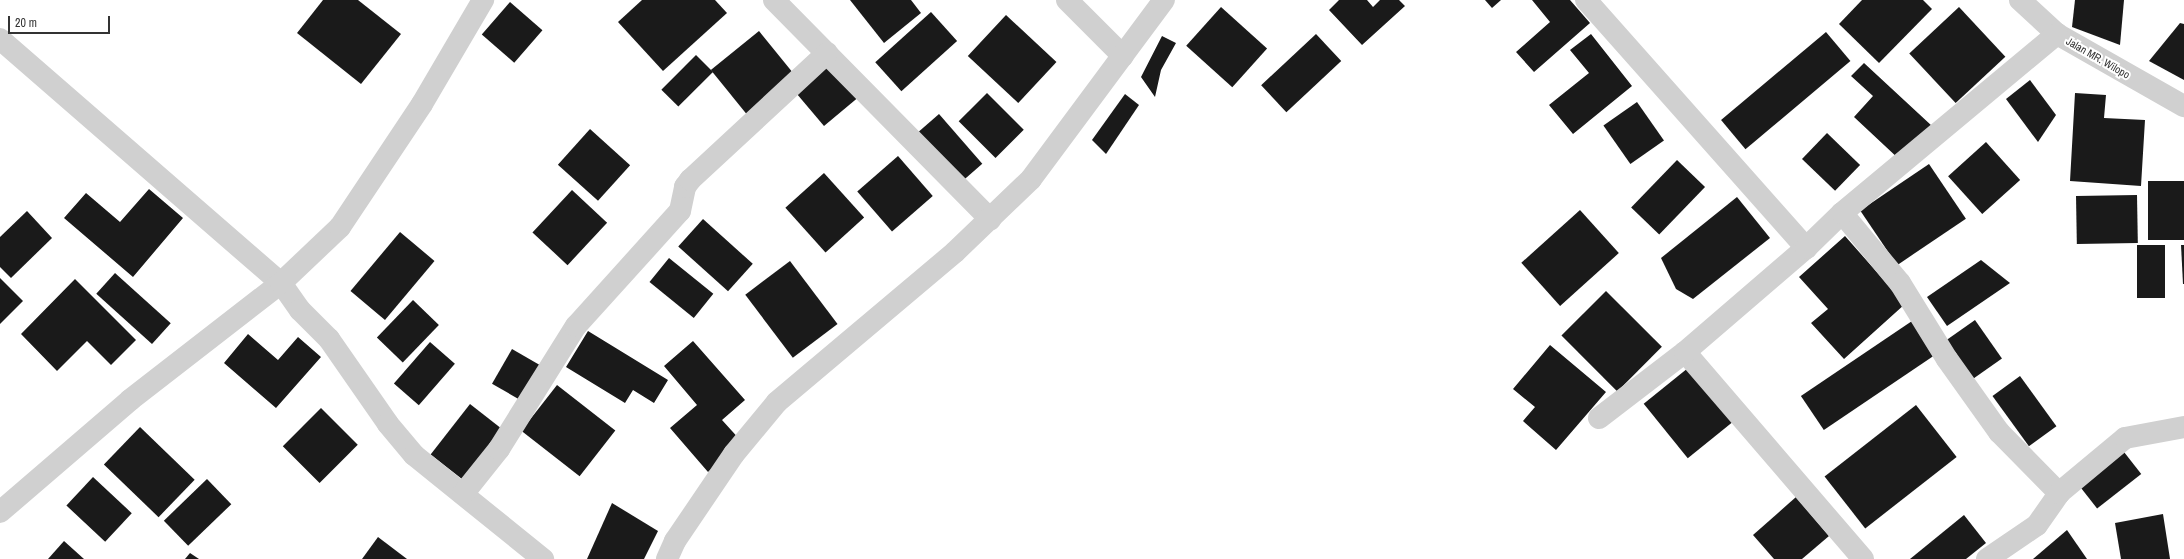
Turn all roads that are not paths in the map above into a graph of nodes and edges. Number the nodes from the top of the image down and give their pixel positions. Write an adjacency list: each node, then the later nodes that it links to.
1 (483, 0): 15 (street)
2 (774, 0): 9 (street)
3 (1067, 0): 10 (street)
4 (1164, 0): 10 (street)
5 (1586, 0): 14 (street)
6 (2020, 0): 7 (street, Jalan MR. Wilopo)
7 (2057, 34): 11 (street, Jalan MR. Wilopo); 12 (street)
8 (0, 39): 15 (street)
9 (827, 53): 13 (street); 20 (street)
10 (1123, 56): 13 (street)
11 (2184, 106)
12 (1842, 213): 14 (street); 19 (street)
13 (990, 218): 23 (street)
14 (1806, 248): 16 (street)
15 (281, 283): 20 (street); 21 (street)
16 (1685, 352): 17 (street); 24 (street)
17 (1599, 418)
18 (2184, 427): 19 (street)
19 (2060, 493): 25 (street)
20 (463, 494): 22 (street)
21 (0, 512)
22 (543, 559)
23 (667, 559)
24 (1863, 559)
25 (1987, 559)

